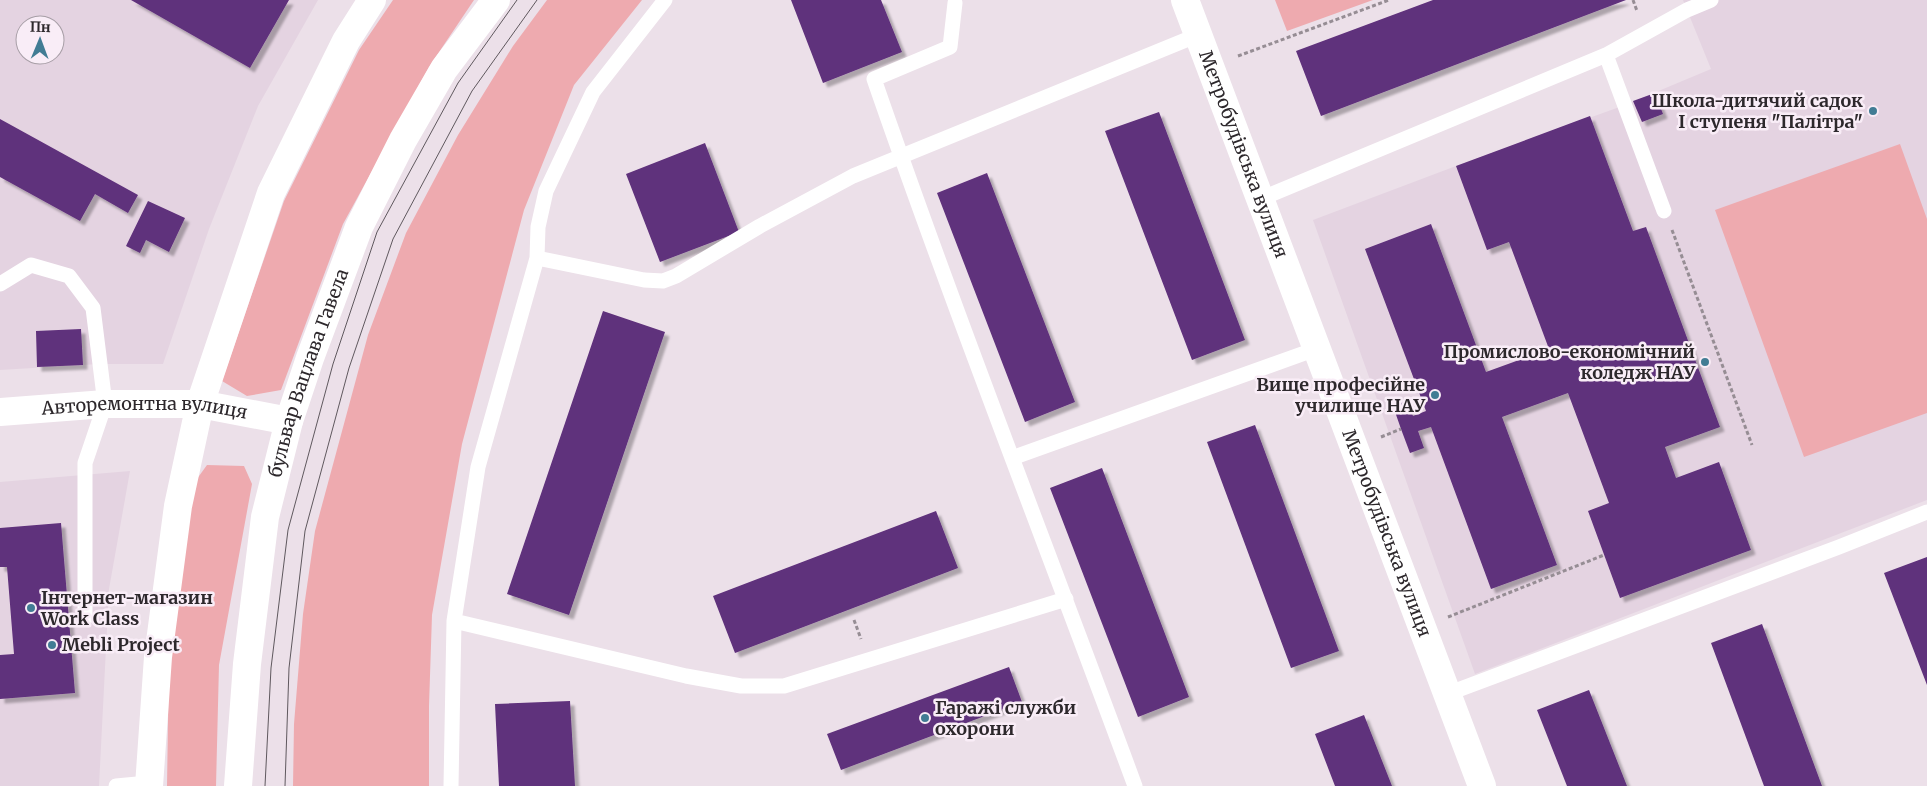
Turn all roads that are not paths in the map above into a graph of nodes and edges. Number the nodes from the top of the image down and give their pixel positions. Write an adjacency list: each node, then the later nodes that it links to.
1 (372, 0): 16 (main road)
2 (496, 0): 18 (main road, бульвар Вацлава Гавела)
3 (665, 0): 12 (lane)
4 (1185, 0): 7 (main road, Метробудівська вулиця)
5 (1711, 0): 8 (lane)
6 (955, 4): 9 (lane)
7 (1198, 35): 9 (lane); 10 (main road, Метробудівська вулиця)
8 (1606, 55): 10 (lane); 11 (lane)
9 (901, 156): 12 (lane); 19 (lane)
10 (1260, 199): 14 (main road, Метробудівська вулиця)
11 (1664, 211)
12 (537, 258): 23 (lane)
13 (0, 284): 15 (lane)
14 (1316, 349): 19 (lane); 24 (main road, Метробудівська вулиця)
15 (105, 404): 16 (main road, Авторемонтна вулиця); 17 (main road, Авторемонтна вулиця); 22 (lane)
16 (200, 404): 18 (main road, Авторемонтна вулиця); 25 (main road)
17 (0, 412)
18 (289, 421): 27 (main road, бульвар Вацлава Гавела)
19 (1012, 458): 21 (lane)
20 (1927, 512): 24 (lane)
21 (1066, 599): 23 (lane); 29 (lane)
22 (85, 619)
23 (454, 621): 28 (lane)
24 (1447, 694): 30 (main road, Метробудівська вулиця)
25 (148, 784): 26 (lane)
26 (116, 786)
27 (238, 786)
28 (451, 786)
29 (1135, 786)
30 (1482, 786)

